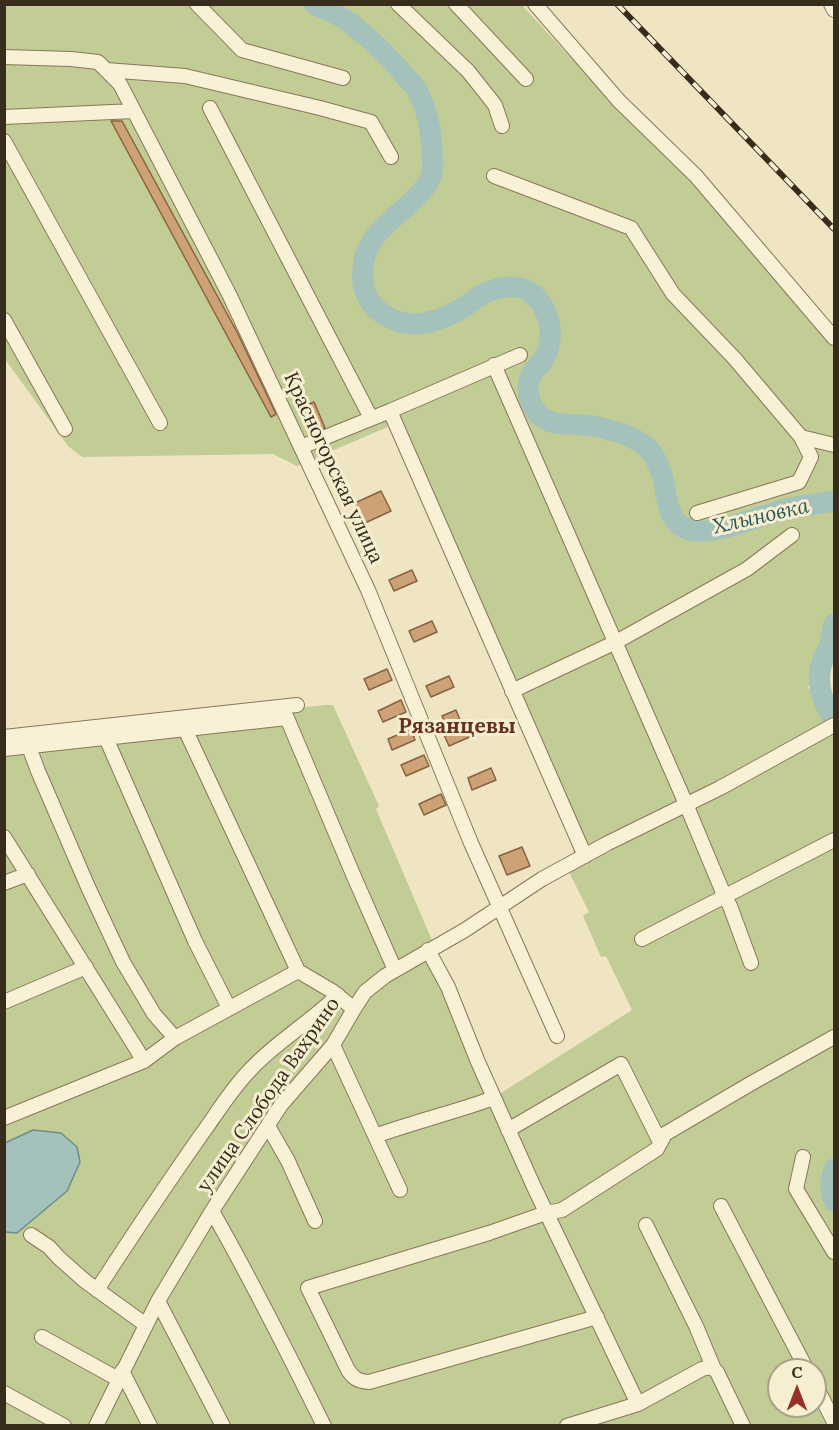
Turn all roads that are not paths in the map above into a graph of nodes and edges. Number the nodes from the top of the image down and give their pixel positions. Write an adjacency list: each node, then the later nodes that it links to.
1 (197, 4): 9 (street)
2 (398, 4): 14 (street)
3 (456, 4): 10 (street)
4 (535, 4): 19 (street)
5 (831, 4): 6 (street)
6 (834, 10)
7 (4, 57): 8 (street)
8 (102, 66): 12 (street, Красногорская улица); 16 (street)
9 (343, 78)
10 (526, 79)
11 (210, 108): 23 (street)
12 (134, 111): 13 (street); 28 (street, Красногорская улица)
13 (4, 117)
14 (502, 126)
15 (4, 141): 24 (street)
16 (391, 157)
17 (494, 176): 26 (street)
18 (4, 320): 25 (street)
19 (834, 338)
20 (520, 354): 21 (street)
21 (494, 365): 22 (street); 31 (street)
22 (390, 411): 23 (street); 32 (street)
23 (371, 418): 28 (street)
24 (160, 423)
25 (65, 429)
26 (801, 437): 27 (street); 29 (street)
27 (834, 445)
28 (301, 447): 47 (street, Красногорская улица)
29 (697, 513)
30 (792, 535): 31 (street)
31 (616, 642): 32 (street); 40 (street)
32 (512, 691): 43 (street)
33 (297, 705): 36 (street)
34 (831, 727): 40 (street, улица Слобода Вахрино)
35 (185, 729): 37 (street); 52 (street); 53 (street)
36 (4, 737)
37 (106, 738): 38 (street); 56 (street)
38 (29, 747): 39 (street); 60 (street)
39 (4, 749)
40 (686, 804): 43 (street, улица Слобода Вахрино); 46 (street)
41 (4, 837): 44 (street)
42 (834, 840): 46 (street)
43 (585, 856): 47 (street, улица Слобода Вахрино)
44 (28, 874): 45 (street); 51 (street)
45 (4, 883)
46 (724, 895): 48 (street); 50 (street)
47 (500, 907): 49 (street, улица Слобода Вахрино); 58 (street, Красногорская улица)
48 (642, 939)
49 (428, 950): 53 (street, улица Слобода Вахрино); 63 (street)
50 (751, 963)
51 (86, 968): 55 (street); 62 (street)
52 (297, 970): 54 (street); 56 (street)
53 (395, 970): 57 (street, улица Слобода Вахрино)
54 (338, 995): 57 (street); 78 (street)
55 (4, 1002)
56 (229, 1008): 60 (street)
57 (354, 1009): 61 (street, улица Слобода Вахрино)
58 (557, 1036)
59 (834, 1037): 68 (street)
60 (175, 1038): 62 (street)
61 (333, 1046): 65 (street, улица Слобода Вахрино); 67 (street)
62 (144, 1061): 64 (street)
63 (494, 1098): 66 (street); 67 (street)
64 (4, 1118)
65 (268, 1126): 72 (street, улица Слобода Вахрино); 74 (street)
66 (508, 1130): 68 (street); 73 (street)
67 (375, 1136): 70 (street)
68 (660, 1142): 73 (street)
69 (803, 1157): 77 (street)
70 (400, 1190)
71 (721, 1206): 83 (street)
72 (212, 1211): 79 (street, улица Слобода Вахрино); 94 (street)
73 (546, 1213): 80 (street); 80 (street)
74 (315, 1221)
75 (646, 1225): 84 (street)
76 (31, 1235): 78 (street)
77 (834, 1252)
78 (97, 1290): 81 (street)
79 (158, 1301): 81 (street, улица Слобода Вахрино); 93 (street)
80 (597, 1317): 87 (street)
81 (146, 1325): 85 (street, улица Слобода Вахрино)
82 (42, 1337): 85 (street)
83 (801, 1358)
84 (714, 1369): 87 (street); 96 (street)
85 (120, 1375): 91 (street, улица Слобода Вахрино); 92 (street)
86 (4, 1393): 90 (street)
87 (638, 1404): 95 (street)
88 (827, 1408): 89 (street)
89 (834, 1422)
90 (64, 1425)
91 (96, 1425)
92 (150, 1425)
93 (223, 1425)
94 (324, 1425)
95 (567, 1425)
96 (743, 1425)

